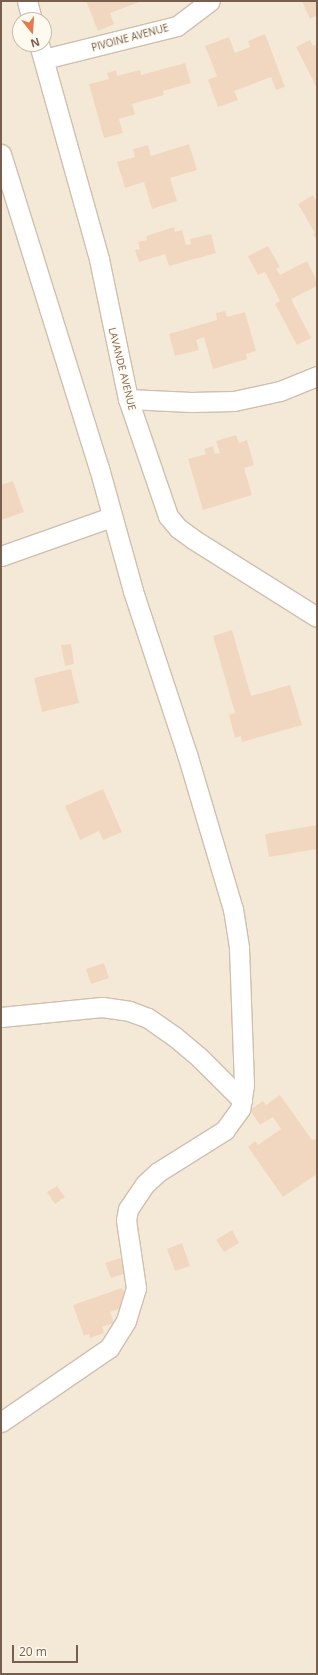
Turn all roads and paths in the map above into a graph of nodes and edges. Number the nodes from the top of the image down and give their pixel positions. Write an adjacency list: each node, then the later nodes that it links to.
1 (27, 1): 3 (street)
2 (210, 1): 4 (street, PIVOINE AVENUE)
3 (30, 12)
4 (52, 49)
5 (42, 52): 8 (street, LAVANDE AVENUE)
6 (1, 154): 9 (street)
7 (317, 376): 8 (street)
8 (128, 399): 11 (street, LAVANDE AVENUE)
9 (112, 517): 10 (street); 13 (street)
10 (1, 556)
11 (317, 617)
12 (1, 1017): 13 (street)
13 (242, 1100): 14 (street)
14 (1, 1422)

